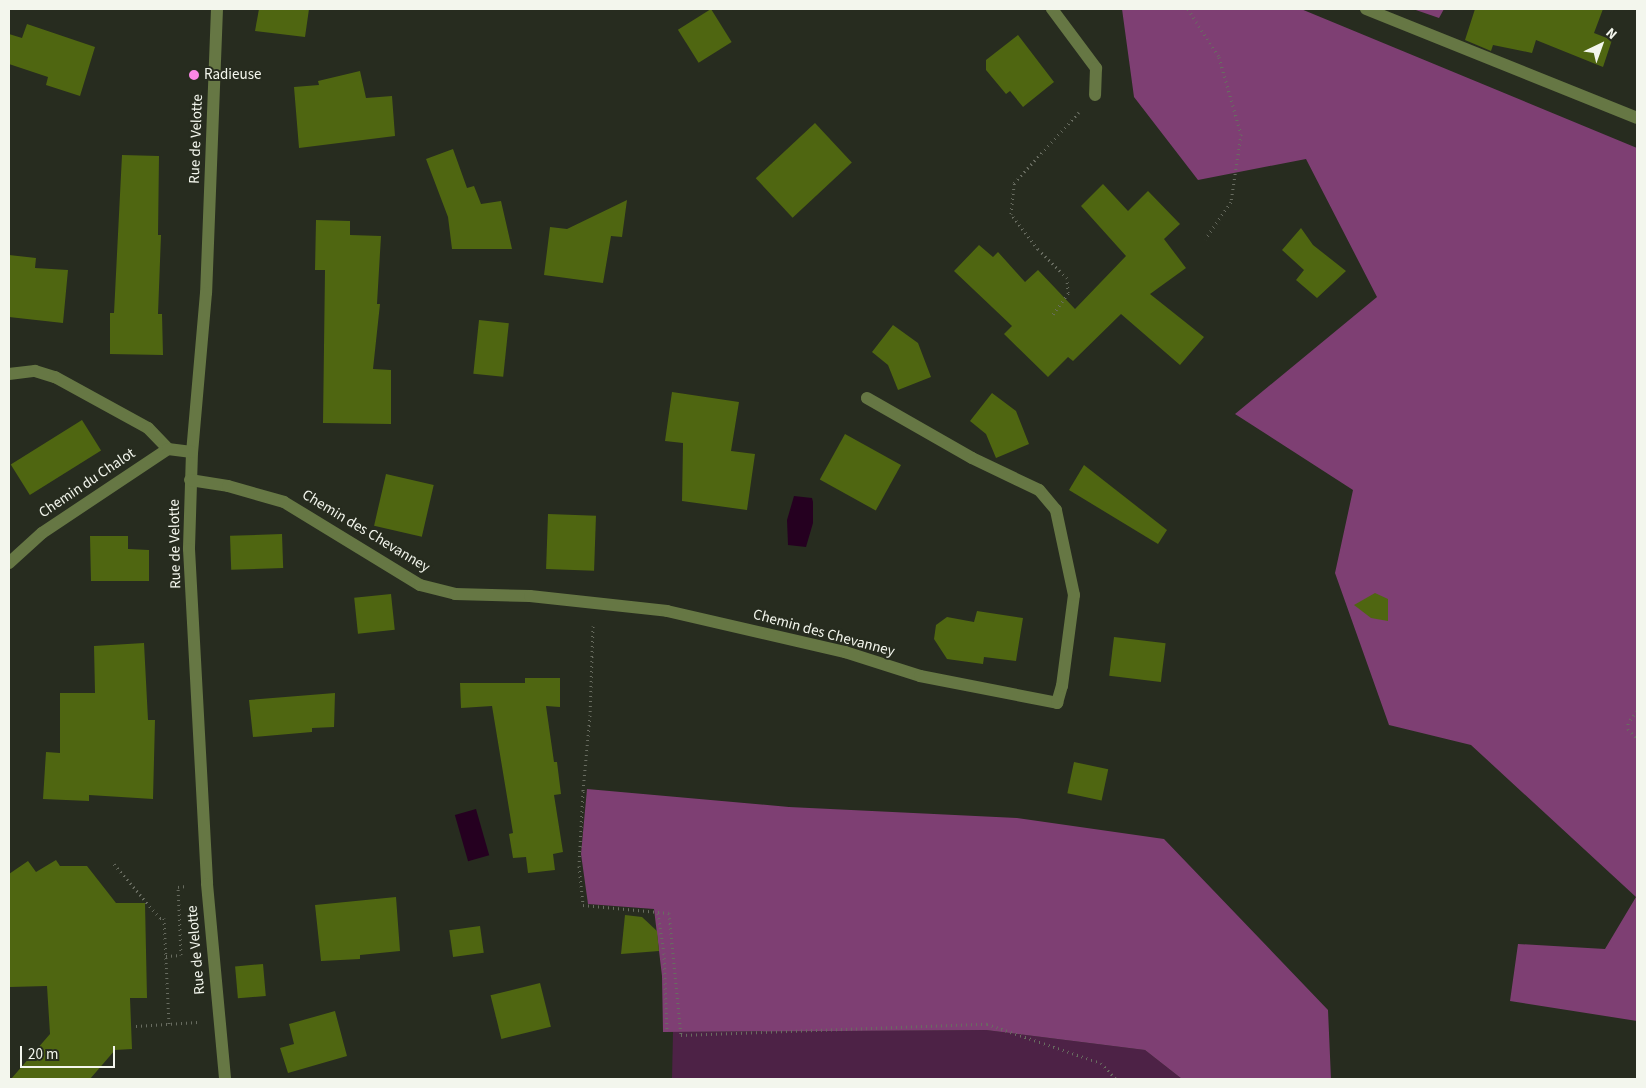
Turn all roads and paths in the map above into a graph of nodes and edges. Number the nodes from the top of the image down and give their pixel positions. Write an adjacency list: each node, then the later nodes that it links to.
1 (217, 9): 12 (street, Rue de Velotte)
2 (1052, 9): 5 (street)
3 (1188, 9): 7 (path)
4 (1366, 9): 6 (street)
5 (1095, 95): 8 (path)
6 (1637, 118)
7 (1205, 239)
8 (1053, 314)
9 (9, 374): 11 (street)
10 (867, 398): 15 (street, Chemin des Chevanney)
11 (168, 449): 12 (street); 14 (street, Chemin du Chalot)
12 (192, 452): 13 (street, Rue de Velotte)
13 (190, 480): 15 (street, Chemin des Chevanney); 19 (street, Rue de Velotte)
14 (9, 564)
15 (594, 603): 20 (path)
16 (1637, 711): 17 (path)
17 (1637, 739)
18 (114, 864): 23 (path)
19 (207, 884): 23 (path); 24 (street, Rue de Velotte)
20 (658, 913): 21 (path); 22 (path)
21 (673, 952): 22 (path); 29 (path)
22 (664, 953): 27 (path)
23 (166, 956): 25 (path)
24 (219, 1021): 25 (path); 28 (street, Rue de Velotte)
25 (170, 1024): 26 (path)
26 (136, 1026)
27 (667, 1032)
28 (225, 1079)
29 (1116, 1079)

